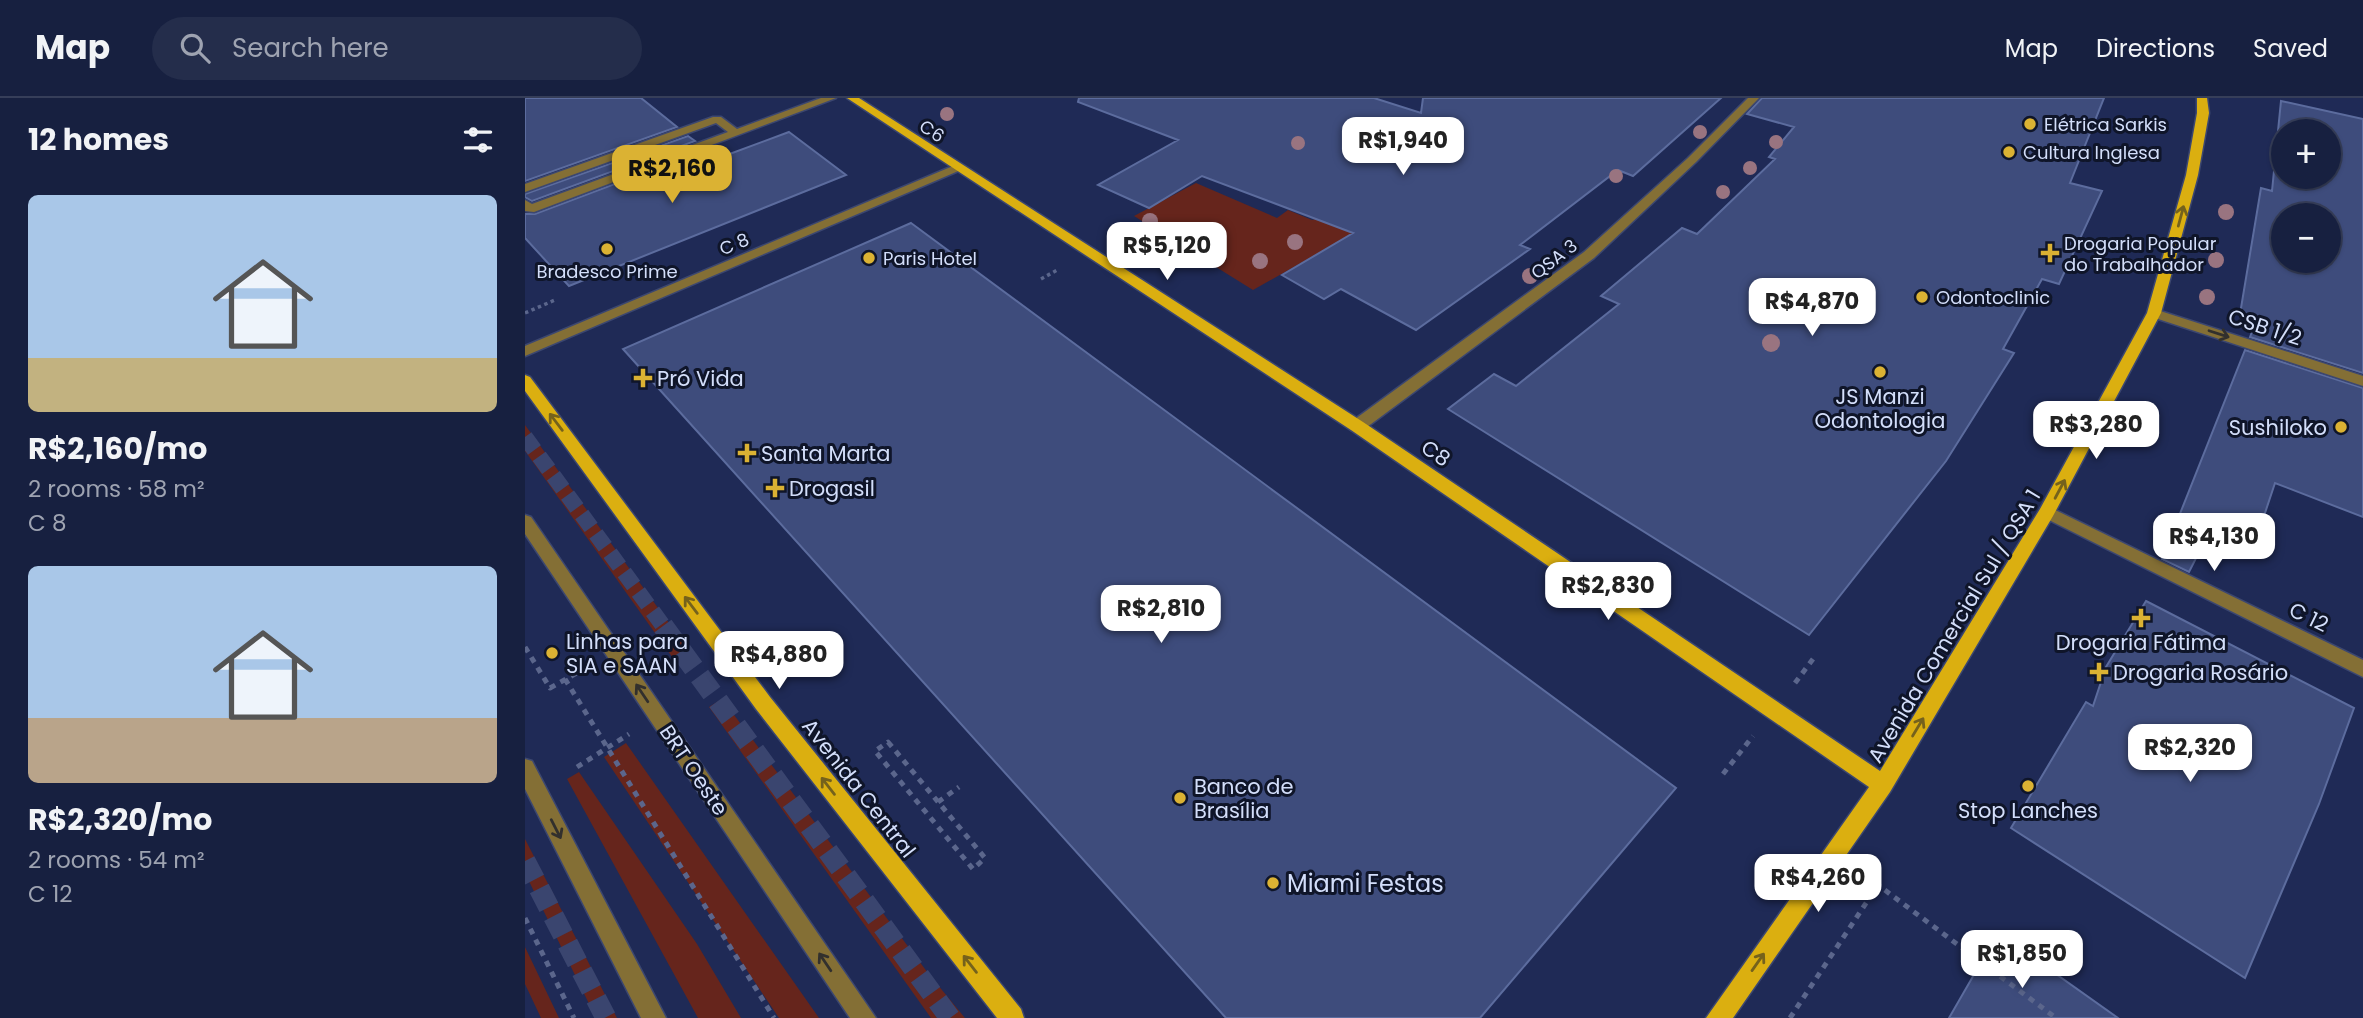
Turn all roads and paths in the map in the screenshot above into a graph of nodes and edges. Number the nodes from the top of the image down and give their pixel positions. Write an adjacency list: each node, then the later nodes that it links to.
1 (831, 98): 5 (street)
2 (1754, 98): 15 (street, QSA 3)
3 (2202, 98): 11 (main road, Avenida Comercial Sul / QSA 1, one-way to 3)
4 (857, 99): 6 (main road, C6)
5 (736, 133): 7 (street); 8 (street)
6 (957, 169): 12 (street, C 8); 15 (main road, C8)
7 (525, 188)
8 (525, 204)
9 (555, 300): 10 (path)
10 (525, 313)
11 (2154, 313): 14 (street, CSB 1/2, one-way to 14); 16 (main road, Avenida Comercial Sul / QSA 1, one-way to 11)
12 (525, 351)
13 (525, 380): 34 (main road, Avenida Central, one-way to 13)
14 (2363, 381)
15 (1357, 426): 26 (main road, C8)
16 (2047, 512): 20 (street, C 12); 26 (main road, Avenida Comercial Sul / QSA 1, one-way to 16)
17 (525, 521): 33 (street, BRT Oeste, one-way to 17)
18 (525, 647): 21 (path)
19 (581, 656): 21 (path)
20 (2363, 669)
21 (565, 680): 23 (path)
22 (634, 731): 23 (path)
23 (607, 748): 24 (path); 32 (path)
24 (577, 767)
25 (525, 768): 31 (street, one-way to 31)
26 (1883, 785): 35 (main road, Avenida Comercial Sul / QSA 1, one-way to 26)
27 (959, 787): 28 (path)
28 (938, 802): 28 (path)
29 (525, 918): 30 (path)
30 (574, 1018)
31 (654, 1018)
32 (774, 1018)
33 (864, 1018)
34 (1012, 1018)
35 (1718, 1018)
36 (1790, 1018): 37 (path)
37 (2056, 1018)

